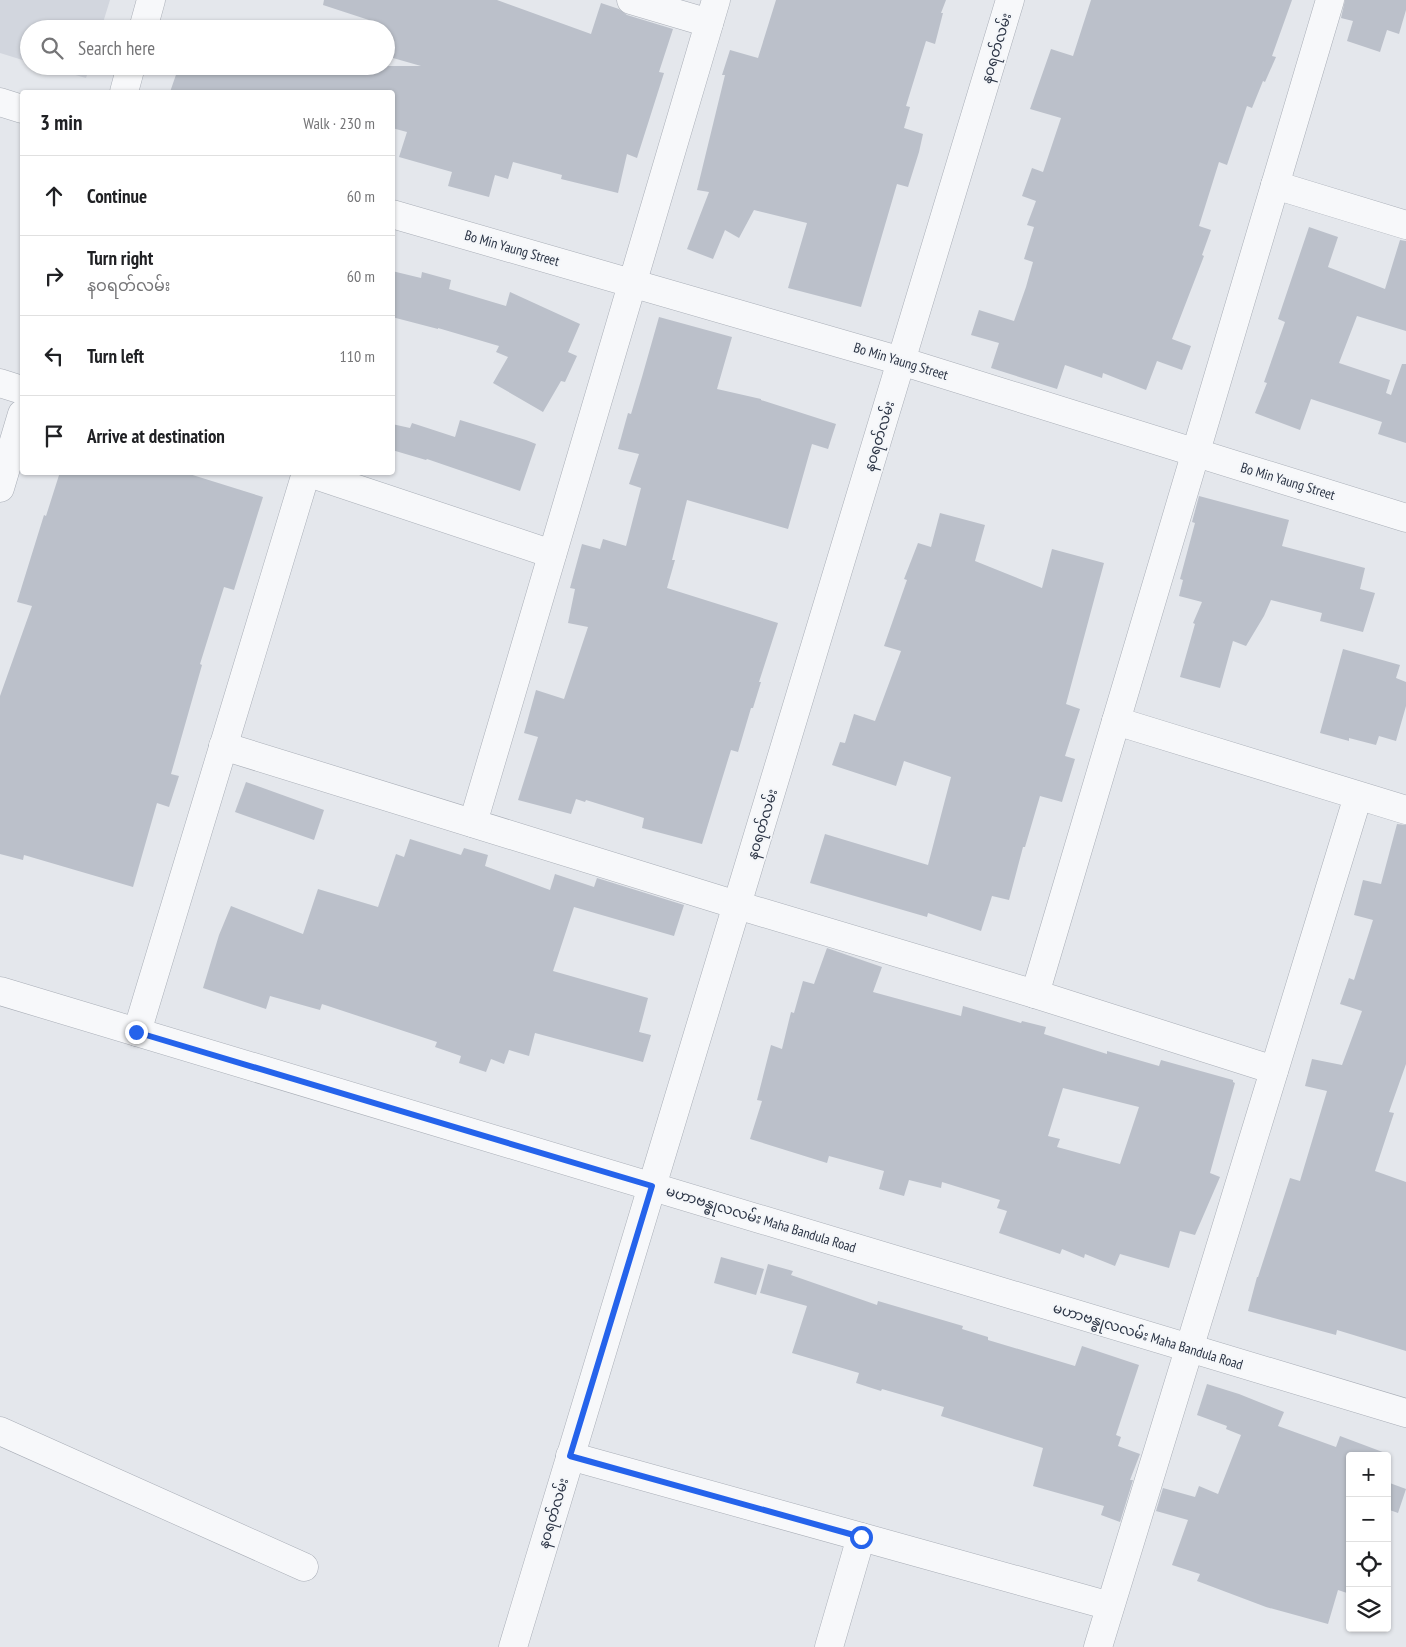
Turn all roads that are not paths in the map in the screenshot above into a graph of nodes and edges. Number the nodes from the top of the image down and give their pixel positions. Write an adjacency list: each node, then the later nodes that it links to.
1 (151, 0): 6 (street)
2 (631, 0): 5 (street)
3 (1010, 0): 15 (street, နဝရတ်လမ်း)
4 (1330, 0): 11 (street)
5 (713, 11): 14 (street)
6 (145, 20)
7 (129, 75): 8 (street)
8 (125, 90)
9 (0, 102): 10 (street)
10 (20, 108)
11 (1275, 185): 13 (street); 19 (street)
12 (395, 215): 14 (street, Bo Min Yaung Street)
13 (1406, 225)
14 (633, 282): 15 (street, Bo Min Yaung Street); 24 (street)
15 (901, 361): 19 (street, Bo Min Yaung Street); 30 (street, နဝရတ်လမ်း)
16 (0, 384): 17 (street)
17 (20, 389)
18 (20, 421): 22 (street)
19 (1196, 453): 23 (street, Bo Min Yaung Street); 25 (street)
20 (305, 475): 26 (street)
21 (312, 475): 24 (street)
22 (0, 488)
23 (1406, 518)
24 (552, 554): 29 (street)
25 (1116, 721): 27 (street); 32 (street)
26 (223, 746): 29 (street); 33 (street)
27 (1358, 796): 28 (street); 34 (street)
28 (1406, 810)
29 (473, 823): 30 (street)
30 (737, 905): 32 (street); 35 (street, နဝရတ်လမ်း)
31 (0, 991): 33 (street, မဟာဗန္ဓုလလမ်း Maha Bandula Road)
32 (1035, 994): 34 (street)
33 (136, 1032): 35 (street, မဟာဗန္ဓုလလမ်း Maha Bandula Road)
34 (1274, 1070): 36 (street)
35 (652, 1186): 36 (street, မဟာဗန္ဓုလလမ်း Maha Bandula Road); 39 (street, နဝရတ်လမ်း)
36 (1190, 1348): 37 (street, မဟာဗန္ဓုလလမ်း Maha Bandula Road); 42 (street)
37 (1406, 1413)
38 (0, 1431): 41 (street)
39 (570, 1456): 40 (street); 43 (street, နဝရတ်လမ်း)
40 (861, 1537): 42 (street); 44 (street)
41 (304, 1567)
42 (1110, 1606): 45 (street)
43 (513, 1647)
44 (829, 1647)
45 (1098, 1647)

